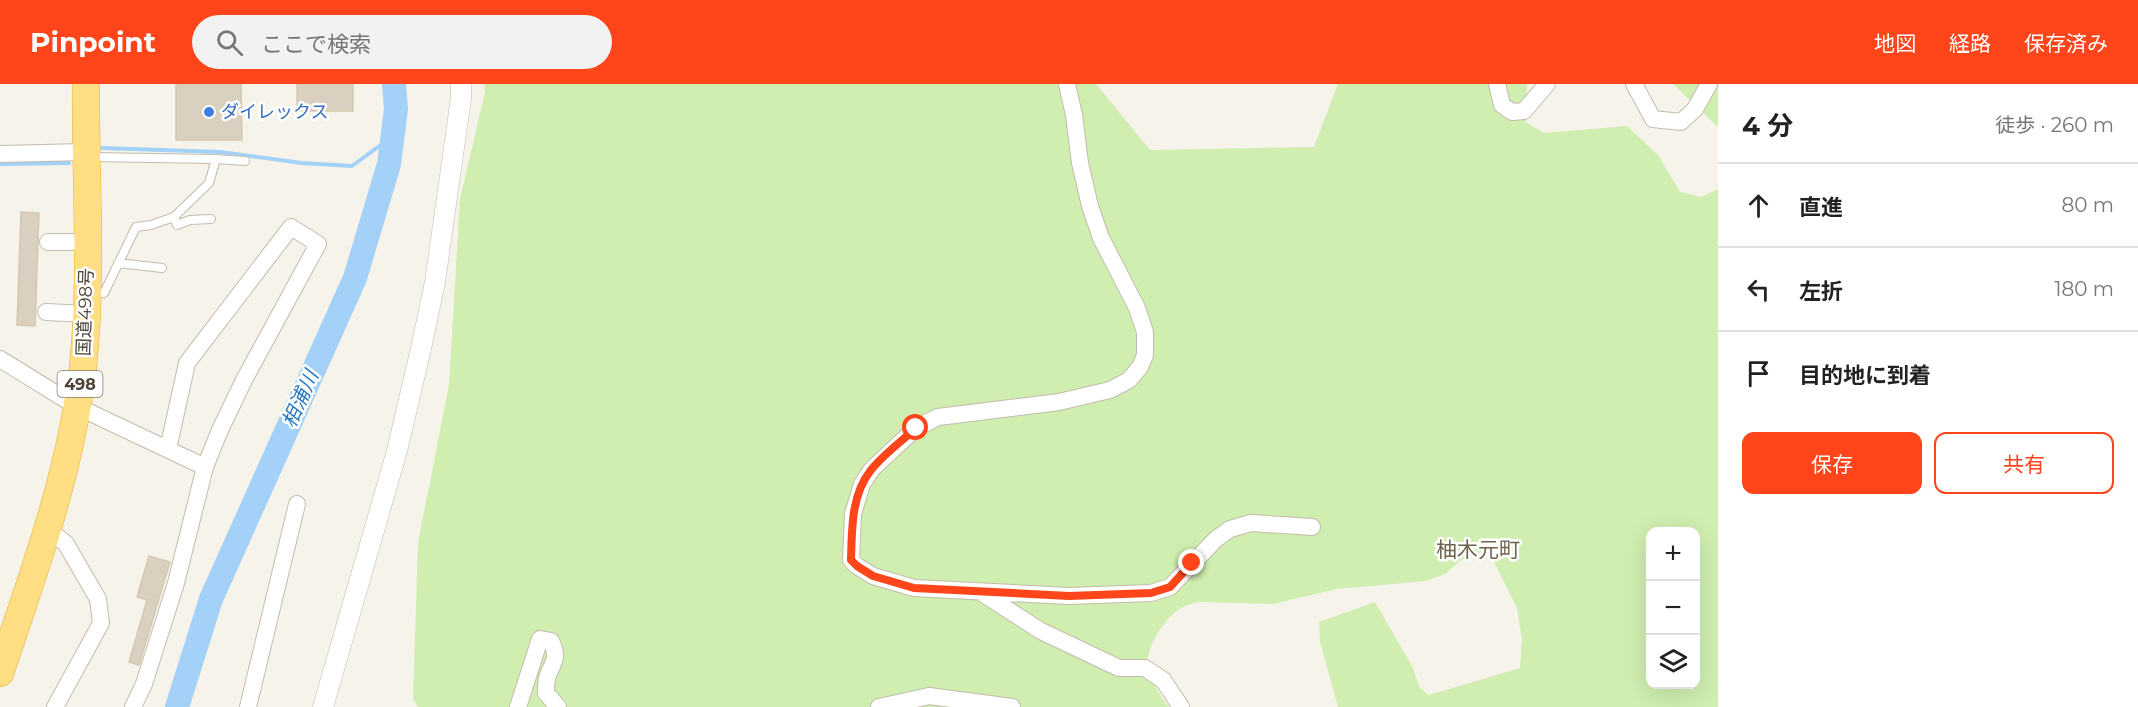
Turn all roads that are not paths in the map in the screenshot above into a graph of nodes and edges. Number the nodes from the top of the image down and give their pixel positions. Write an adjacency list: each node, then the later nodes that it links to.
1 (86, 84): 9 (highway, 国道498号 / 498)
2 (461, 84): 32 (street)
3 (1067, 84): 27 (street)
4 (1497, 84): 5 (street)
5 (1547, 84)
6 (1634, 84): 7 (street)
7 (1709, 84)
8 (0, 153): 9 (street)
9 (85, 154): 10 (lane); 15 (highway, 国道498号 / 498)
10 (216, 159): 11 (lane); 12 (lane)
11 (245, 161)
12 (174, 217): 13 (lane); 16 (lane)
13 (211, 219)
14 (48, 242): 15 (street)
15 (87, 242): 18 (highway, 国道498号 / 498)
16 (118, 263): 17 (lane); 18 (lane)
17 (162, 268)
18 (87, 304): 19 (street); 21 (highway, 国道498号 / 498)
19 (46, 312)
20 (0, 359): 21 (street)
21 (76, 405): 22 (street); 26 (highway, 国道498号 / 498)
22 (168, 449): 23 (street); 23 (street)
23 (205, 467): 30 (street)
24 (297, 504): 31 (street)
25 (1312, 527): 27 (street)
26 (48, 530): 28 (highway, 国道498号 / 498); 29 (street)
27 (981, 593): 37 (street)
28 (0, 673)
29 (55, 707)
30 (133, 707)
31 (248, 707)
32 (323, 707)
33 (518, 707): 34 (street)
34 (558, 707)
35 (879, 707): 36 (street)
36 (1012, 707)
37 (1181, 707)

